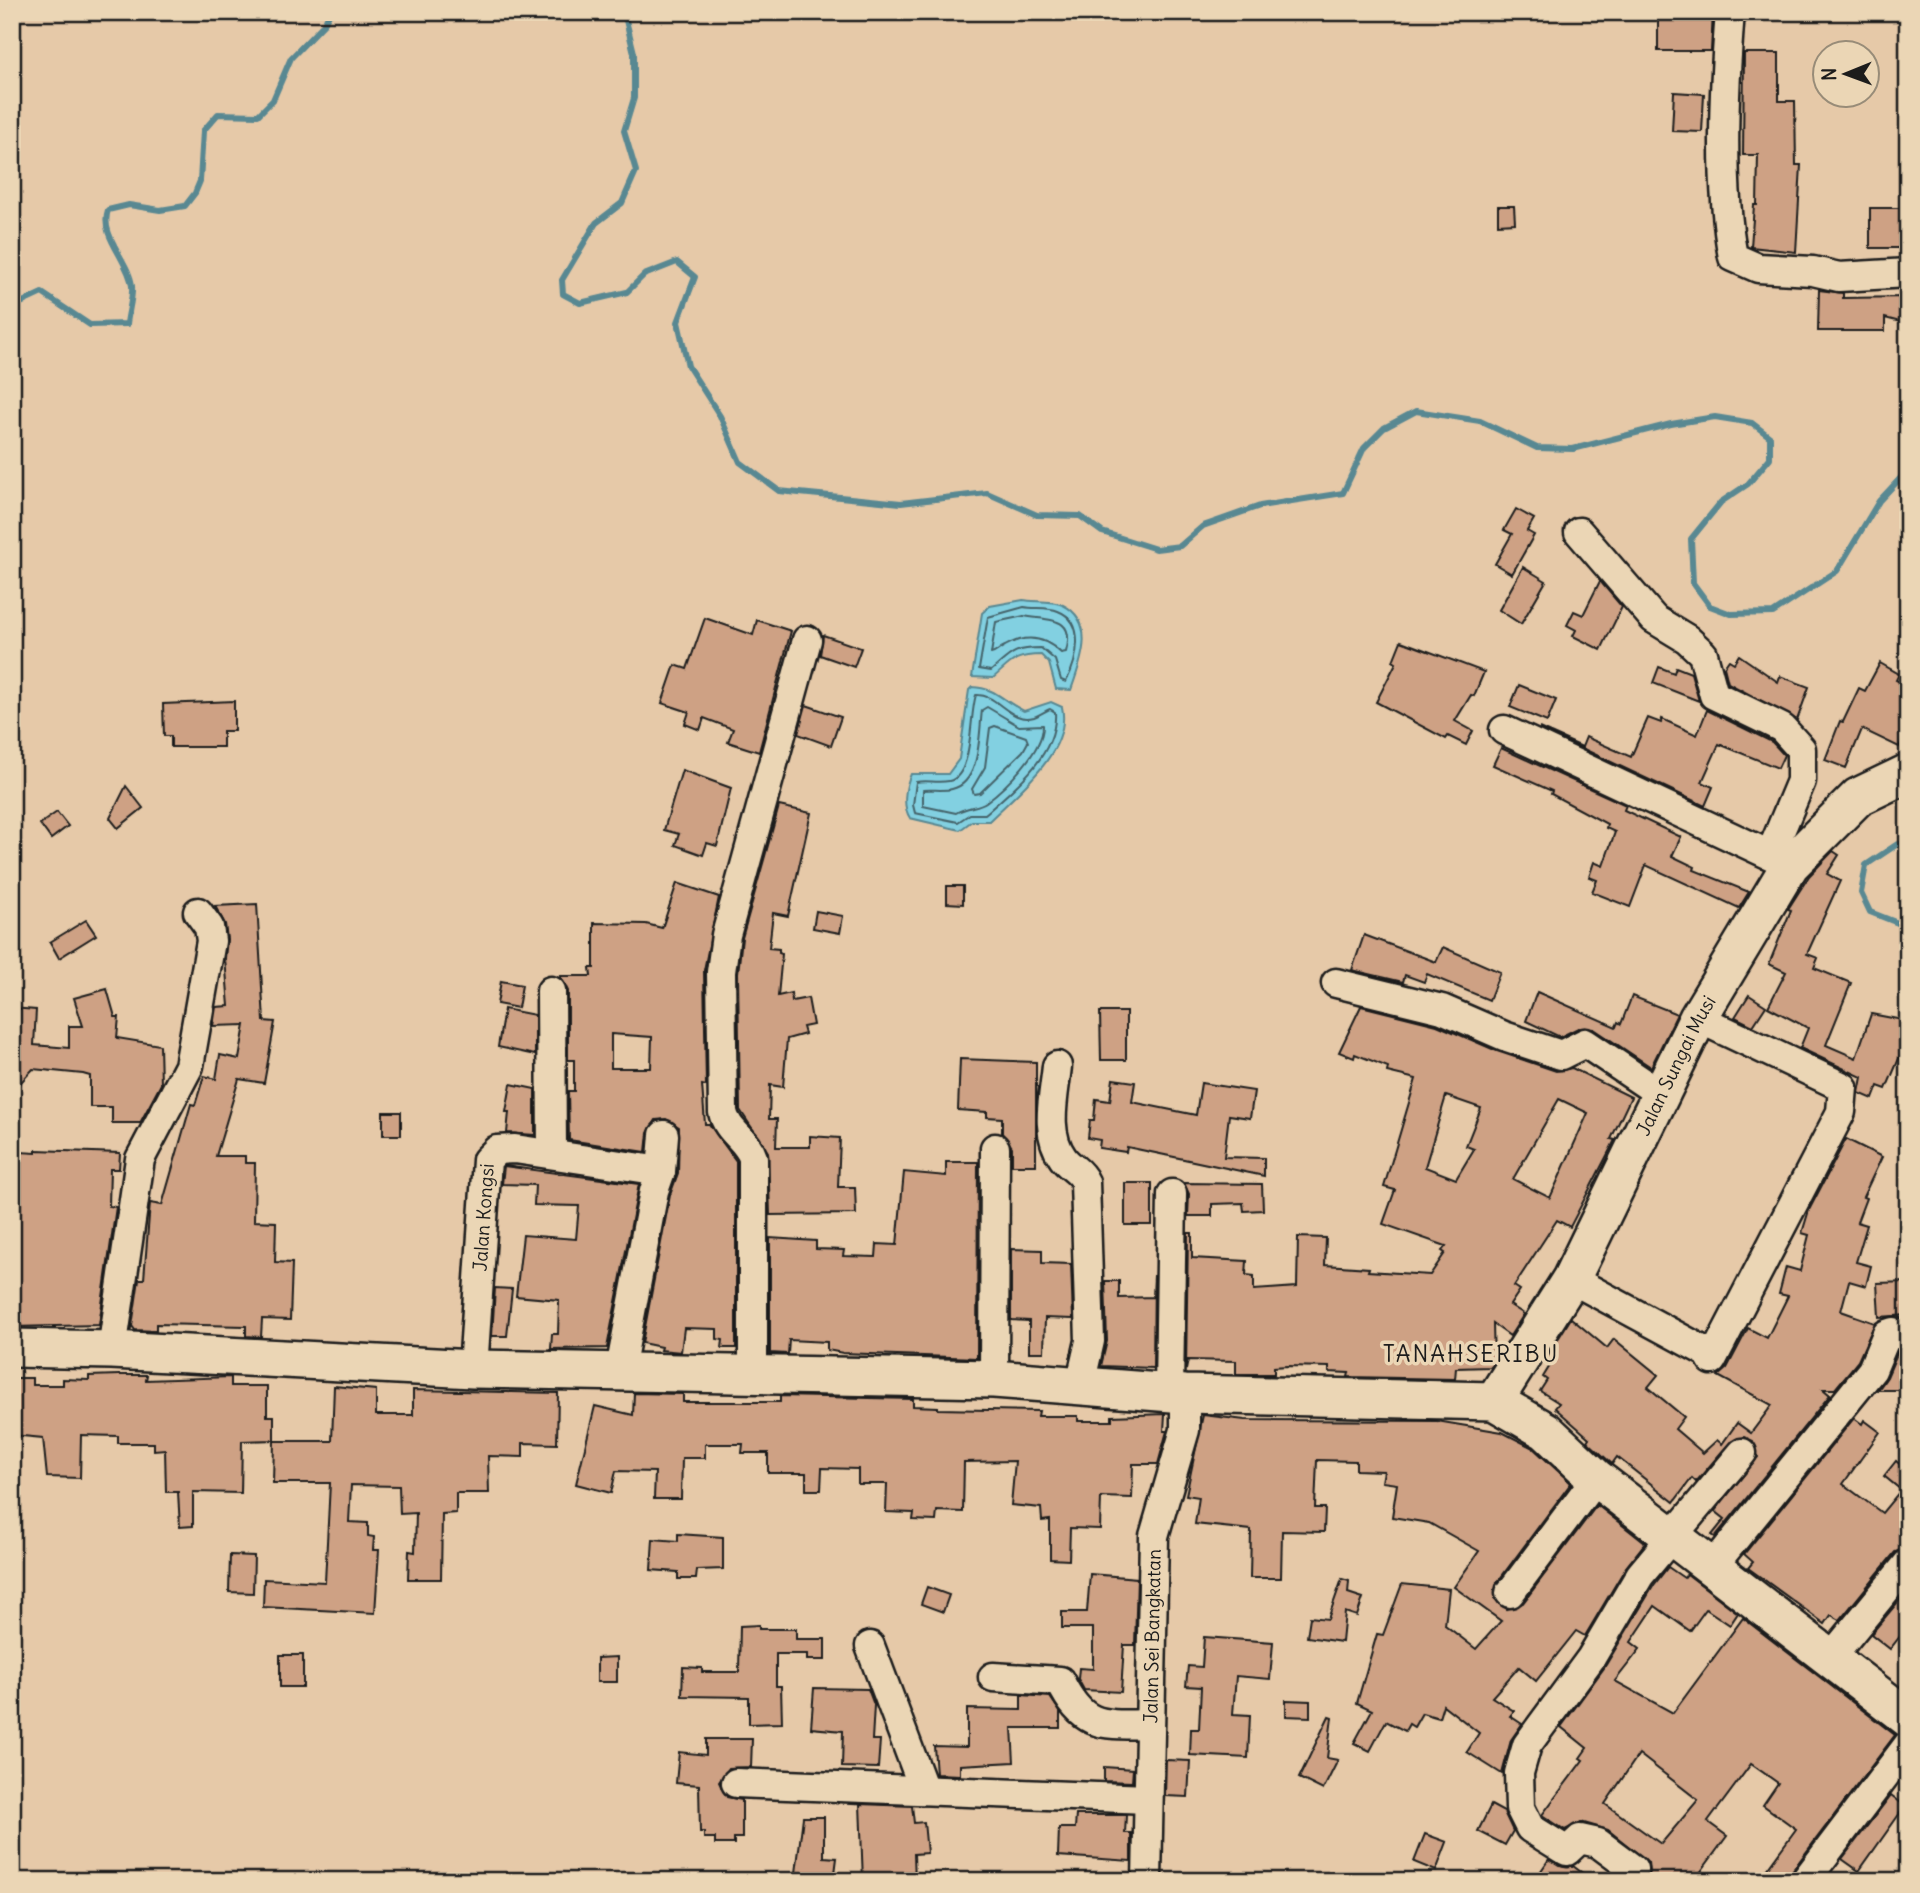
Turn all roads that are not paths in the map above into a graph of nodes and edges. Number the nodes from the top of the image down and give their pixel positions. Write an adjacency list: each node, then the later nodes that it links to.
1 (1730, 12): 2 (street)
2 (1908, 273)
3 (1579, 532): 7 (street)
4 (807, 640): 25 (street)
5 (1504, 730): 7 (street)
6 (1908, 773): 7 (main road, Jalan Sungai Musi)
7 (1780, 859): 11 (main road, Jalan Sungai Musi)
8 (198, 912): 22 (street)
9 (1336, 983): 13 (street)
10 (551, 991): 16 (street)
11 (1698, 1018): 13 (main road, Jalan Sungai Musi); 19 (street)
12 (1057, 1066): 27 (street)
13 (1662, 1095): 19 (main road, Jalan Sungai Musi)
14 (664, 1135): 17 (street)
15 (995, 1148): 26 (street)
16 (552, 1152): 17 (street, Jalan Kongsi); 23 (street, Jalan Kongsi)
17 (662, 1171): 24 (street)
18 (1172, 1194): 28 (street, Jalan Sei Bangkatan)
19 (1571, 1279): 29 (main road, Jalan Sungai Musi)
20 (1908, 1337): 34 (street)
21 (12, 1348): 22 (main road)
22 (111, 1350): 23 (main road)
23 (472, 1369): 24 (main road)
24 (620, 1370): 25 (main road)
25 (753, 1375): 26 (main road)
26 (993, 1378): 27 (main road)
27 (1080, 1385): 28 (main road)
28 (1177, 1393): 29 (main road); 40 (street, Jalan Sei Bangkatan)
29 (1494, 1401): 31 (main road)
30 (1742, 1453): 32 (street)
31 (1596, 1478): 32 (main road); 35 (street)
32 (1672, 1535): 34 (main road); 46 (street)
33 (1908, 1563): 37 (street)
34 (1713, 1566): 37 (main road)
35 (1510, 1593)
36 (870, 1646): 43 (street)
37 (1831, 1657): 39 (main road)
38 (993, 1677): 40 (street)
39 (1908, 1718)
40 (1149, 1724): 44 (street, Jalan Sei Bangkatan)
41 (1908, 1745): 47 (street)
42 (736, 1783): 43 (street)
43 (924, 1790): 44 (street)
44 (1148, 1799): 45 (street, Jalan Sei Bangkatan)
45 (1147, 1881)
46 (1623, 1881)
47 (1805, 1881)

